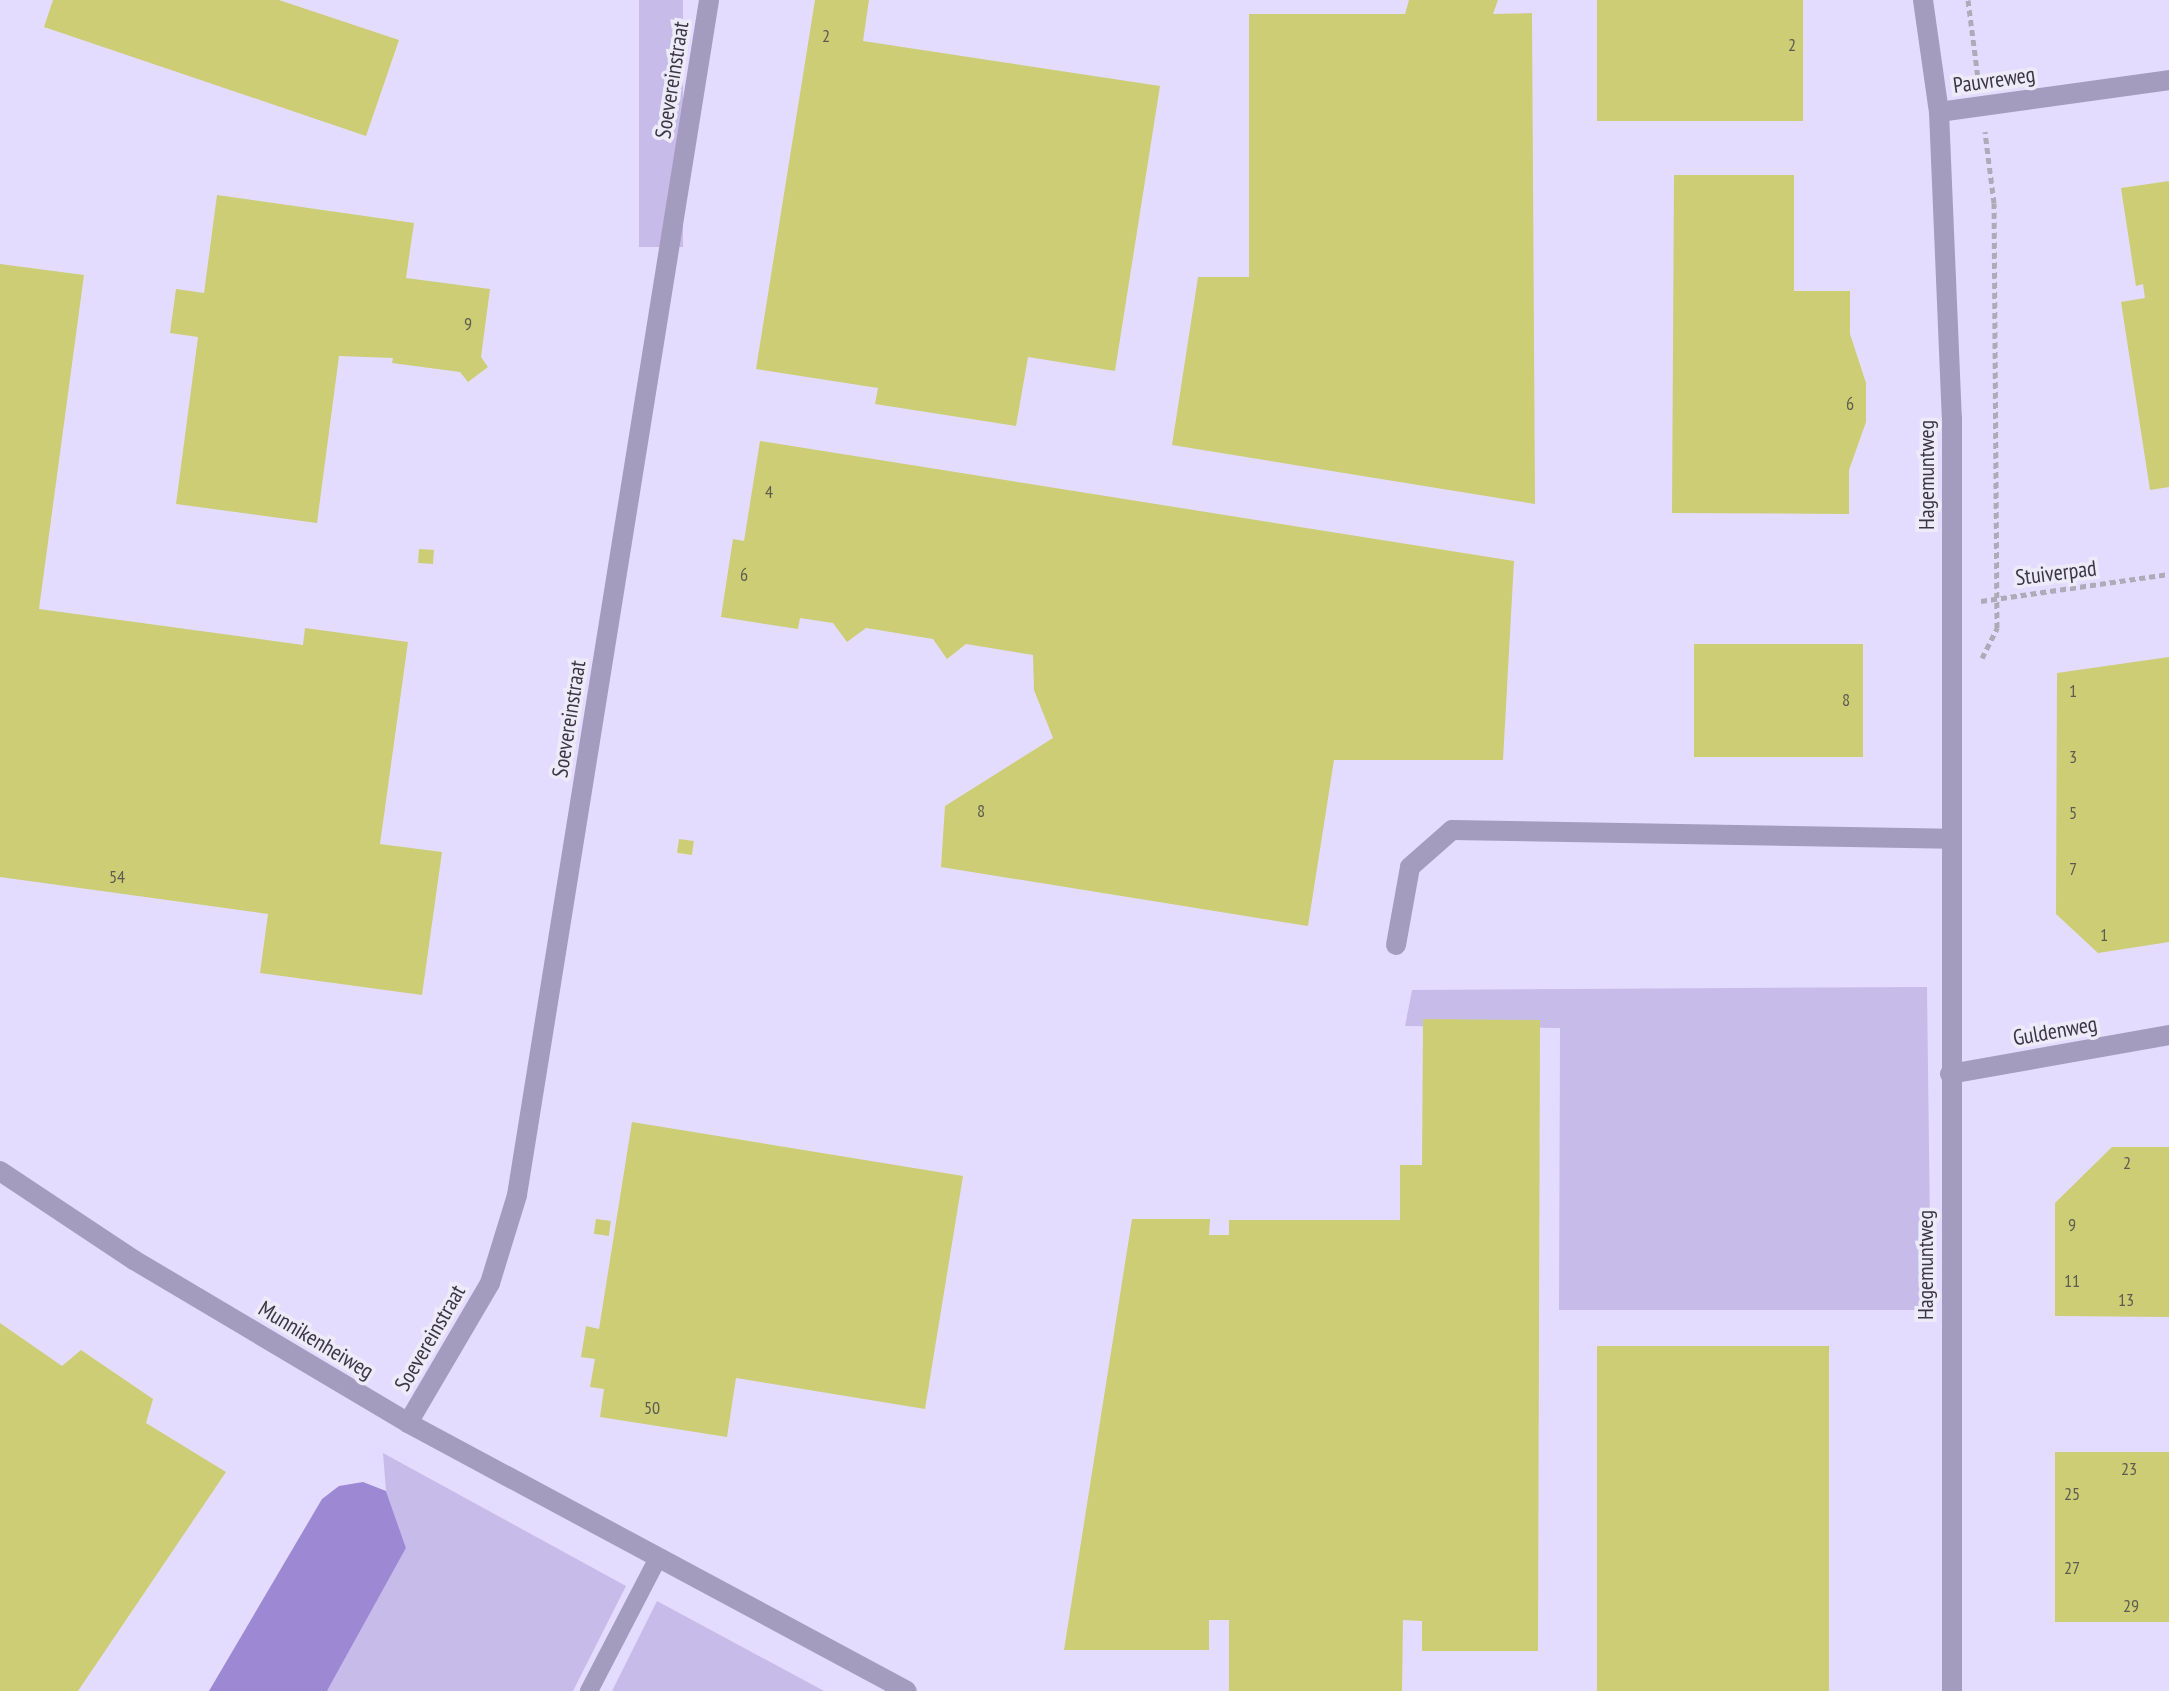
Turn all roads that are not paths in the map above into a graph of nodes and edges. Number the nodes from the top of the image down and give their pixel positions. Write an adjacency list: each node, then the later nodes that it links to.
1 (709, 0): 10 (street, Soevereinstraat)
2 (1923, 0): 4 (street, Pauvreweg)
3 (2169, 80): 4 (street, Pauvreweg)
4 (1939, 112): 5 (street, Hagemuntweg)
5 (1949, 839): 6 (street); 8 (street, Hagemuntweg)
6 (1396, 945)
7 (2169, 1035): 8 (street, Guldenweg)
8 (1950, 1074): 14 (street, Hagemuntweg)
9 (0, 1171): 10 (street, Munnikenheiweg)
10 (408, 1423): 11 (street, Munnikenheiweg)
11 (657, 1560): 12 (lane); 13 (street, Munnikenheiweg)
12 (589, 1691)
13 (907, 1691)
14 (1952, 1691)

